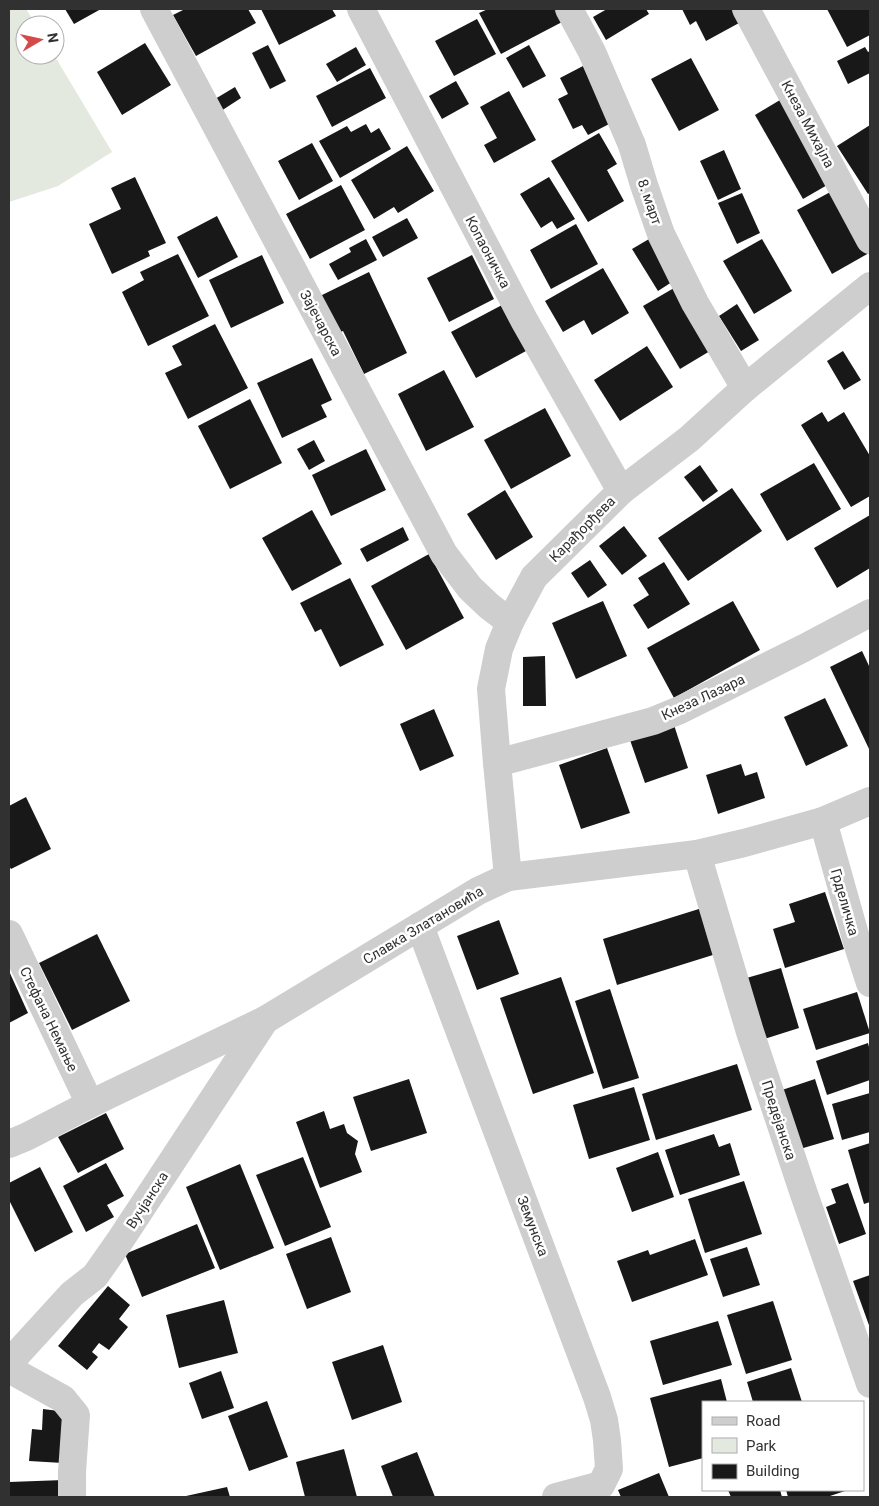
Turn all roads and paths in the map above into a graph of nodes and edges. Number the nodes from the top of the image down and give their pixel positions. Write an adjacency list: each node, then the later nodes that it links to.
1 (154, 9): 10 (street, Зајечарска)
2 (360, 9): 8 (street, Копаоничка)
3 (569, 9): 7 (street, 8. март)
4 (746, 9): 5 (street, Кнеза Михајла)
5 (870, 240)
6 (870, 286): 7 (street, Карађорђева)
7 (745, 388): 8 (street, Карађорђева)
8 (621, 491): 10 (street, Карађорђева)
9 (870, 613): 11 (street, Кнеза Лазара)
10 (510, 622): 11 (street, Карађорђева)
11 (497, 762): 15 (street, Карађорђева)
12 (870, 801): 13 (street, Славка Златановића)
13 (822, 821): 14 (street, Славка Златановића); 18 (street, Грделичка)
14 (697, 854): 15 (street, Славка Златановића); 24 (street, Предејанска)
15 (508, 877): 16 (street, Славка Златановића)
16 (420, 926): 19 (street, Славка Златановића); 25 (street, Земунска)
17 (9, 934): 20 (street, Стефана Немање)
18 (870, 983)
19 (265, 1020): 20 (street, Славка Златановића); 22 (street, Вучјанска)
20 (90, 1104): 21 (street, Славка Златановића)
21 (9, 1144)
22 (9, 1363)
23 (9, 1370): 26 (street)
24 (870, 1384)
25 (602, 1491): 27 (street, Земунска)
26 (72, 1497)
27 (556, 1497)

